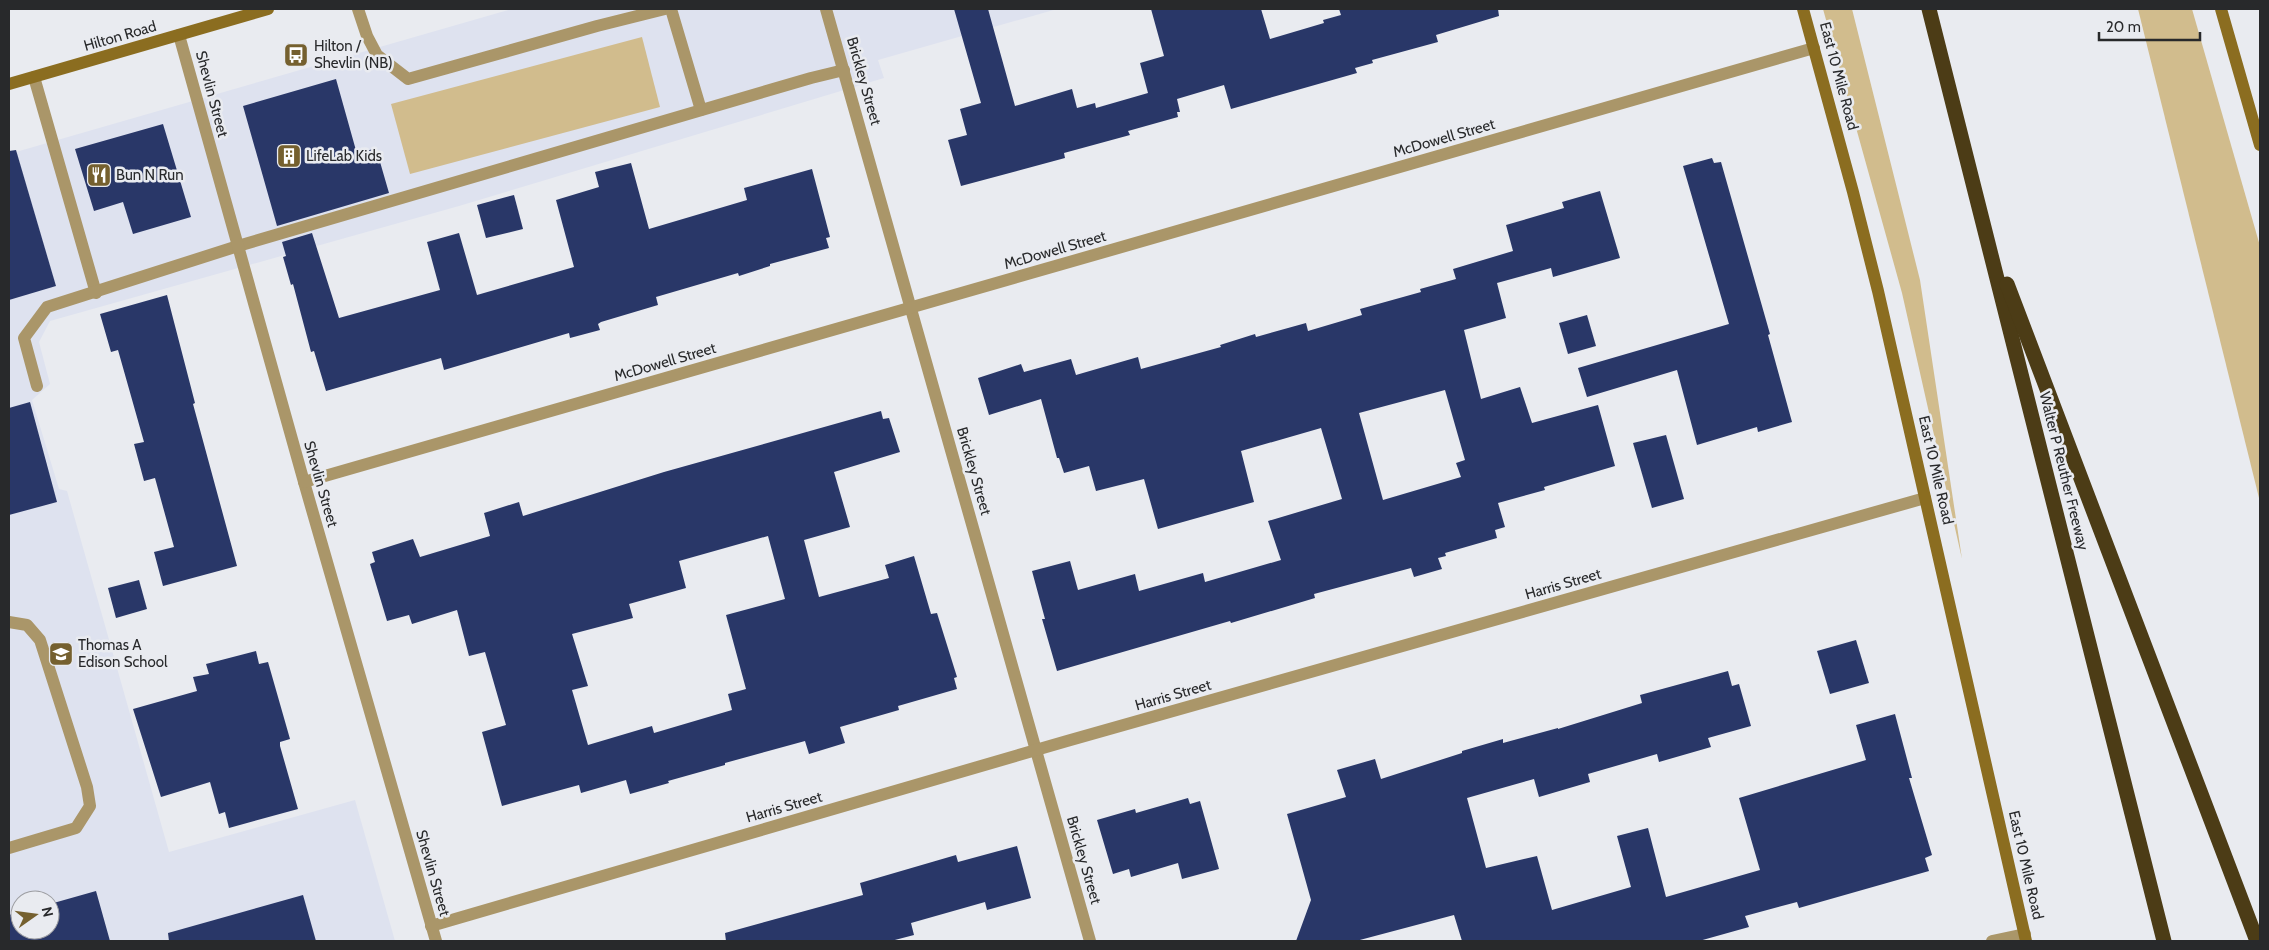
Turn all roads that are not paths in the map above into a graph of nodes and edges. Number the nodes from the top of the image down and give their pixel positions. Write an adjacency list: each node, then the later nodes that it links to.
1 (268, 9): 9 (main road, Hilton Road)
2 (358, 9): 3 (street)
3 (665, 9)
4 (671, 9): 14 (street)
5 (826, 9): 11 (street, Brickley Street)
6 (1803, 9): 10 (main road, East 10 Mile Road)
7 (1929, 9): 16 (highway, Walter P Reuther Freeway)
8 (2221, 9): 15 (main road)
9 (179, 35): 12 (main road, Hilton Road); 17 (street, Shevlin Street)
10 (1814, 48): 19 (street, McDowell Street); 22 (main road, East 10 Mile Road)
11 (844, 70): 14 (street); 19 (street, Brickley Street)
12 (34, 77): 13 (main road, Hilton Road); 18 (street)
13 (9, 84)
14 (701, 110): 17 (street)
15 (2260, 145)
16 (1982, 218): 31 (highway, Walter P Reuther Freeway); 32 (highway)
17 (238, 246): 18 (street); 21 (street, Shevlin Street)
18 (96, 293): 20 (street)
19 (911, 309): 21 (street, McDowell Street); 24 (street, Brickley Street)
20 (37, 386)
21 (304, 482): 26 (street, Shevlin Street)
22 (1925, 498): 24 (street, Harris Street); 27 (main road, East 10 Mile Road)
23 (9, 622): 25 (street)
24 (1036, 750): 26 (street, Harris Street); 29 (street, Brickley Street)
25 (9, 848)
26 (431, 926): 28 (street, Shevlin Street)
27 (2026, 938): 30 (street)
28 (436, 941)
29 (1090, 941)
30 (1992, 941)
31 (2164, 941)
32 (2256, 941)

